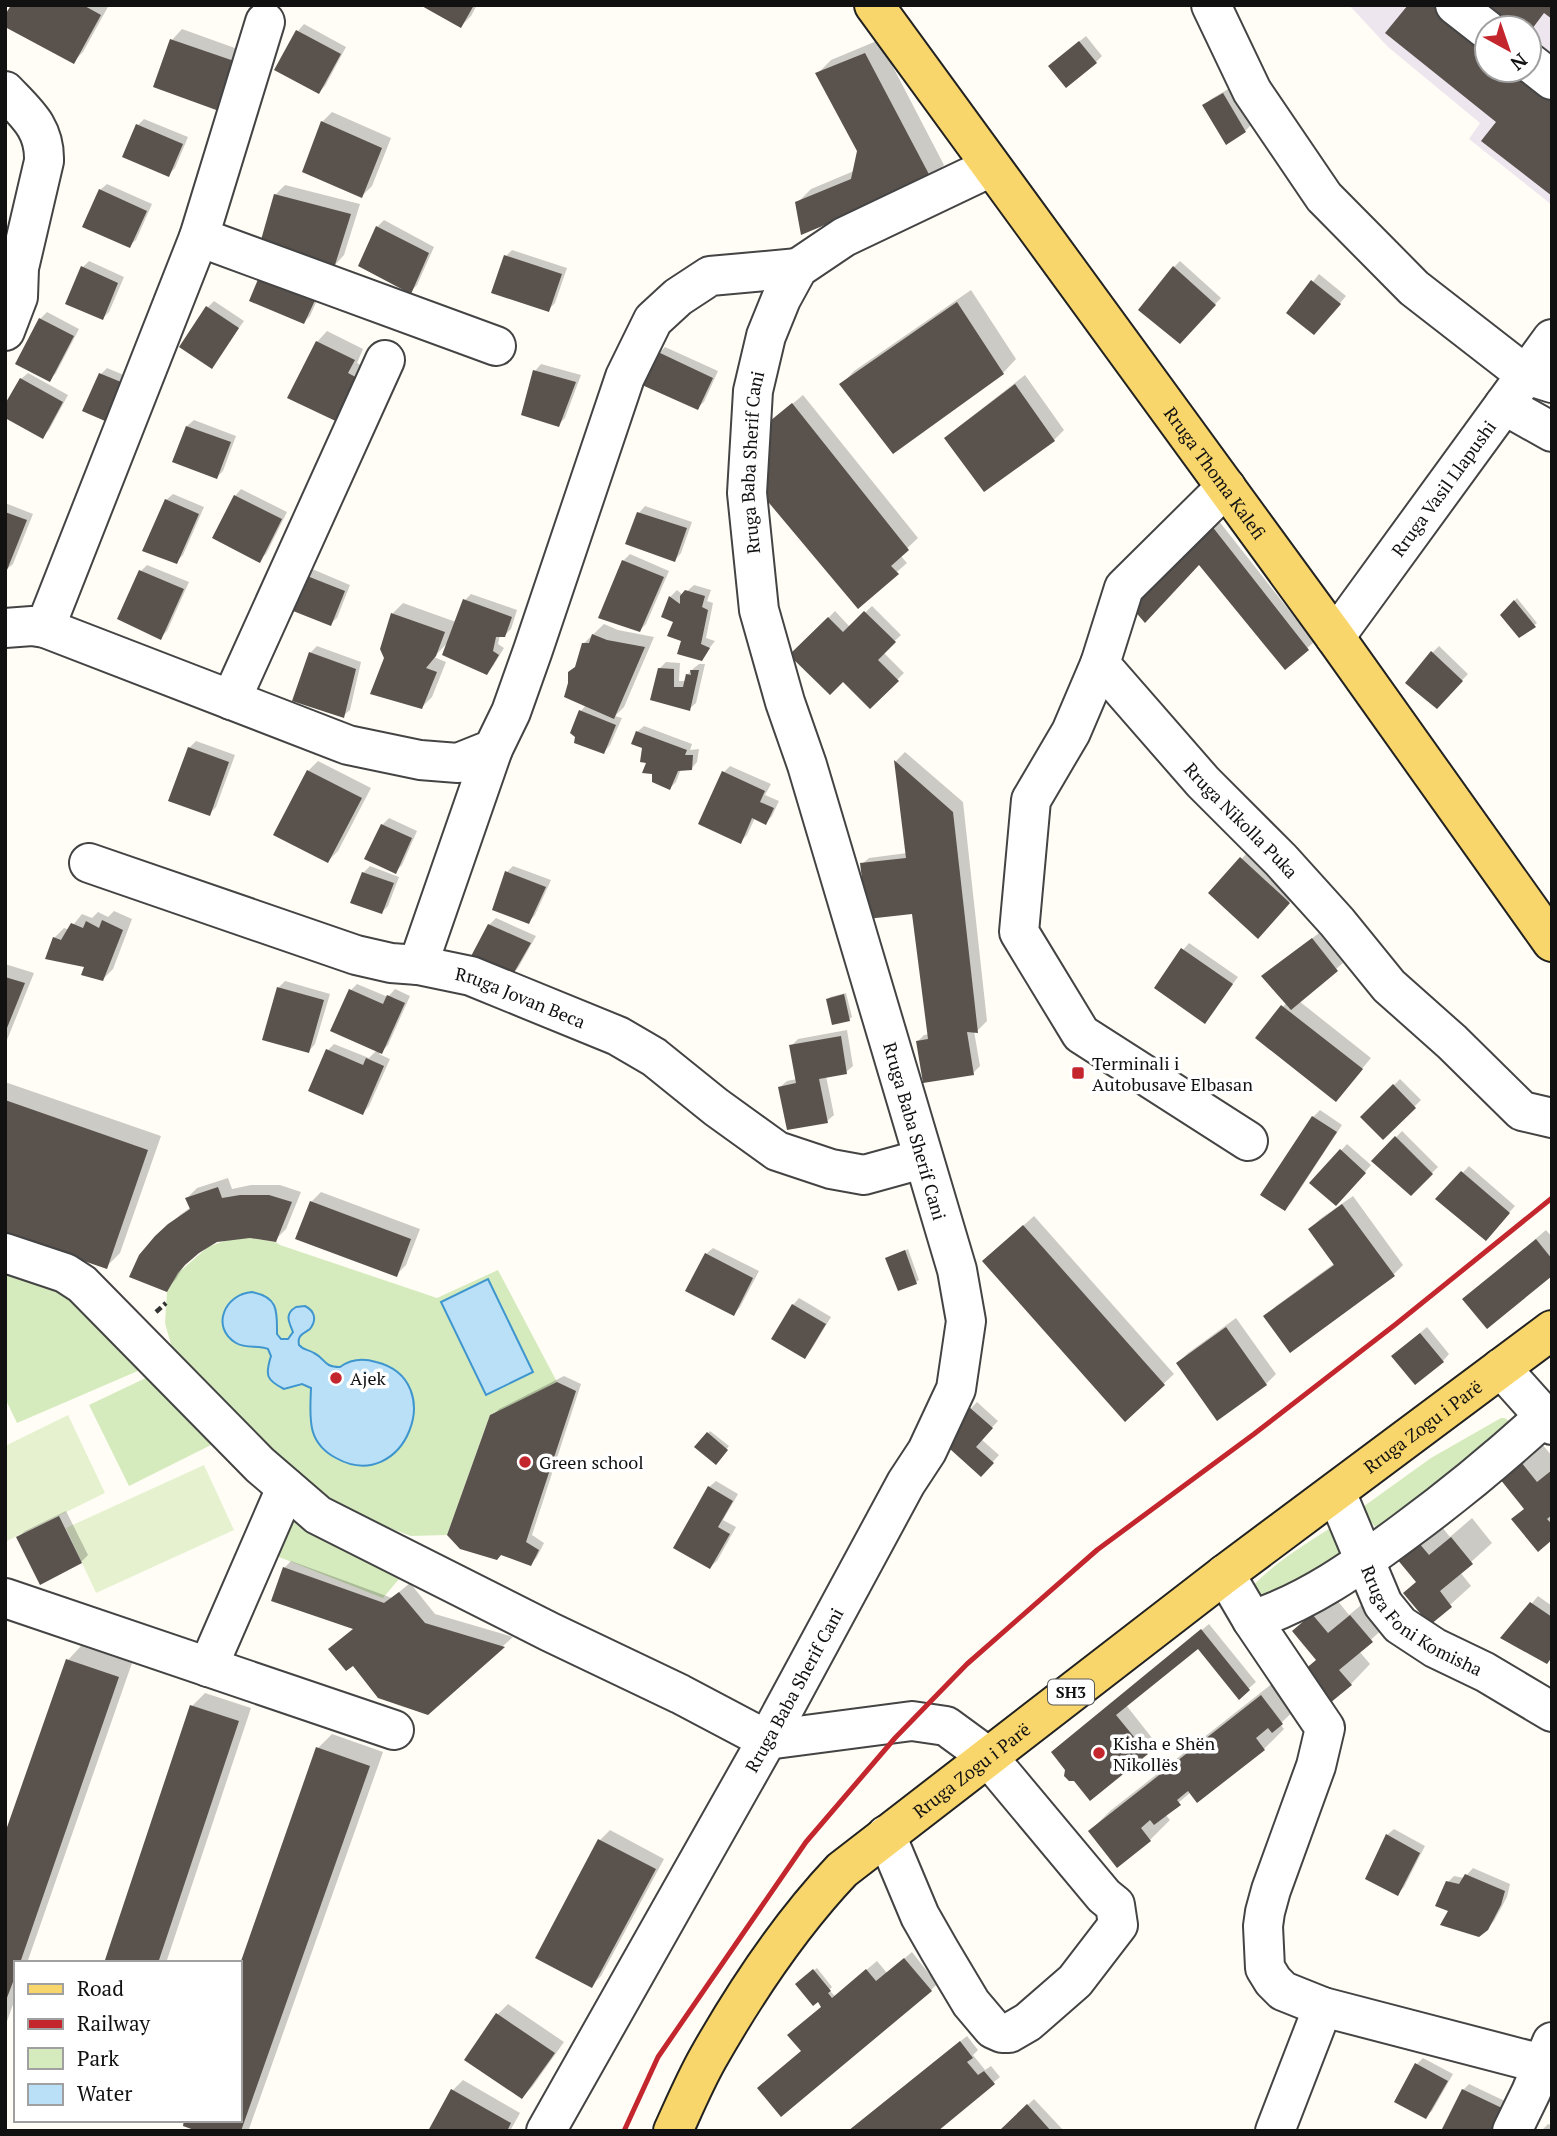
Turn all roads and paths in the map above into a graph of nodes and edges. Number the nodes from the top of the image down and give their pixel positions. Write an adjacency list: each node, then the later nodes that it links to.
1 (874, 5): 7 (main road, Rruga Thoma Kalefi)
2 (1211, 5): 14 (street)
3 (1455, 5): 4 (street)
4 (1473, 19)
5 (265, 22): 8 (street)
6 (5, 92): 10 (street)
7 (991, 167): 9 (street, Rruga Baba Sherif Cani); 17 (main road, Rruga Thoma Kalefi)
8 (199, 237): 12 (street); 19 (street)
9 (799, 268): 23 (street); 29 (street, Rruga Baba Sherif Cani)
10 (5, 331)
11 (1552, 339): 14 (street, Rruga Vasil Llapushi)
12 (496, 346)
13 (385, 360): 22 (street)
14 (1539, 379): 15 (street, Rruga Vasil Llapushi)
15 (1504, 405): 16 (street); 20 (street, Rruga Vasil Llapushi)
16 (1552, 432)
17 (1226, 487): 20 (main road, Rruga Thoma Kalefi); 21 (street)
18 (5, 628): 19 (street)
19 (46, 628): 22 (street)
20 (1335, 637): 25 (main road, Rruga Thoma Kalefi)
21 (1100, 664): 27 (street, Rruga Nikolla Puka); 28 (street)
22 (230, 700): 23 (street)
23 (493, 749): 26 (street)
24 (89, 863): 26 (street, Rruga Jovan Beca)
25 (1552, 942)
26 (418, 965): 29 (street, Rruga Jovan Beca)
27 (1552, 1118)
28 (1248, 1141)
29 (922, 1159): 43 (street, Rruga Baba Sherif Cani)
30 (5, 1253): 34 (street)
31 (1552, 1330): 32 (main road, Rruga Zogu i Parë / SH3)
32 (1501, 1368): 33 (street); 35 (main road, Rruga Zogu i Parë / SH3)
33 (1548, 1421): 36 (street)
34 (286, 1488): 40 (street); 43 (street)
35 (1336, 1492): 36 (street, Rruga Foni Komisha); 37 (main road, Rruga Zogu i Parë / SH3)
36 (1366, 1560): 39 (street); 41 (street, Rruga Foni Komisha)
37 (1225, 1574): 39 (street); 44 (main road, Rruga Zogu i Parë / SH3)
38 (5, 1598): 40 (street)
39 (1252, 1620): 46 (street)
40 (208, 1667): 42 (street)
41 (1552, 1712)
42 (394, 1730)
43 (767, 1740): 44 (street); 48 (street, Rruga Baba Sherif Cani)
44 (987, 1756): 45 (main road, Rruga Zogu i Parë / SH3); 45 (street)
45 (886, 1835): 49 (main road, Rruga Zogu i Parë / SH3)
46 (1322, 2007): 47 (street); 50 (street)
47 (1544, 2075): 51 (street)
48 (546, 2131)
49 (673, 2131)
50 (1275, 2131)
51 (1511, 2131)

